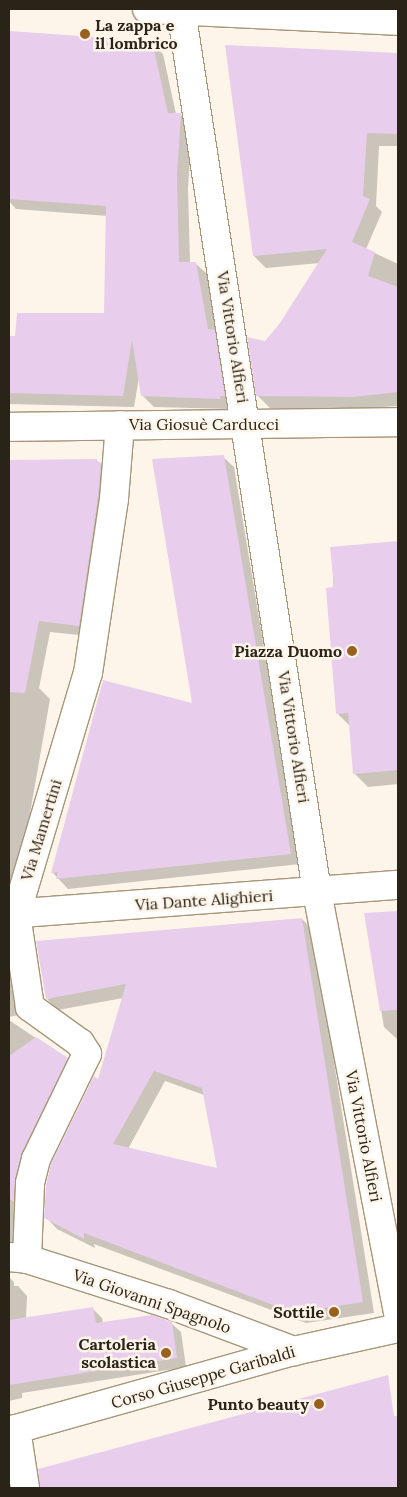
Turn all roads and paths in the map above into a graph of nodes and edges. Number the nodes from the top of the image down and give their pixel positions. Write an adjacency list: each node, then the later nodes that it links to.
1 (147, 9): 2 (street)
2 (181, 10): 3 (street); 6 (street, Via Vittorio Alfieri)
3 (398, 21)
4 (398, 422): 6 (street, Via Giosuè Carducci)
5 (120, 425): 6 (street, Via Giosuè Carducci); 7 (street, Via Giosuè Carducci); 10 (street, Via Mamertini)
6 (246, 425): 9 (street, Via Vittorio Alfieri)
7 (9, 427)
8 (398, 885): 9 (street, Via Dante Alighieri)
9 (317, 892): 10 (street, Via Dante Alighieri); 12 (street, Via Vittorio Alfieri)
10 (12, 914): 11 (street, Via Mamertini)
11 (18, 1258): 14 (street, Via Giovanni Spagnolo)
12 (398, 1313)
13 (398, 1328): 14 (street, Corso Giuseppe Garibaldi)
14 (294, 1351): 15 (street, Corso Giuseppe Garibaldi)
15 (12, 1430): 16 (street)
16 (25, 1488)

